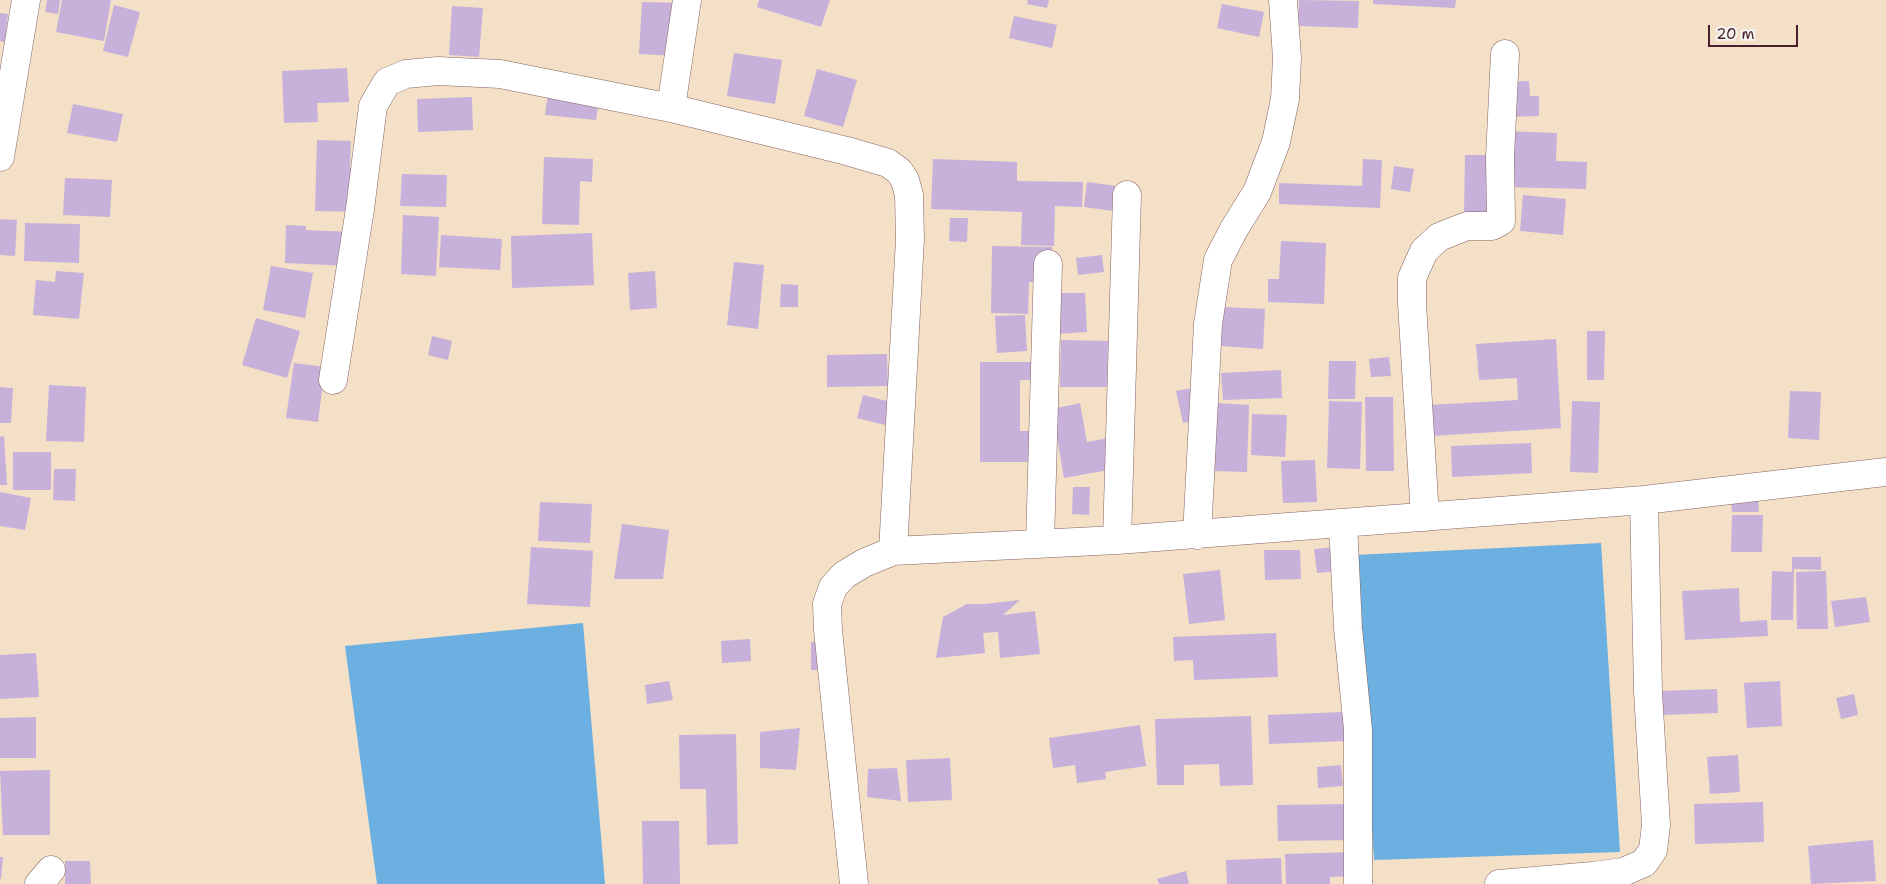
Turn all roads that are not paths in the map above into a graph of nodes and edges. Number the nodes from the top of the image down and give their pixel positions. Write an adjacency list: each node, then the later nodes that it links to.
1 (26, 0): 6 (street)
2 (687, 0): 5 (street)
3 (1283, 0): 14 (street)
4 (1505, 54): 12 (street)
5 (671, 108): 9 (street); 17 (street)
6 (0, 157)
7 (1127, 196): 15 (street)
8 (1048, 264): 16 (street)
9 (333, 380)
10 (1886, 472): 11 (street)
11 (1644, 500): 12 (street); 20 (street)
12 (1425, 517): 13 (street)
13 (1343, 523): 14 (street); 19 (street)
14 (1197, 535): 15 (street)
15 (1116, 540): 16 (street)
16 (1040, 543): 17 (street)
17 (893, 551): 18 (street)
18 (854, 884)
19 (1358, 884)
20 (1499, 884)

